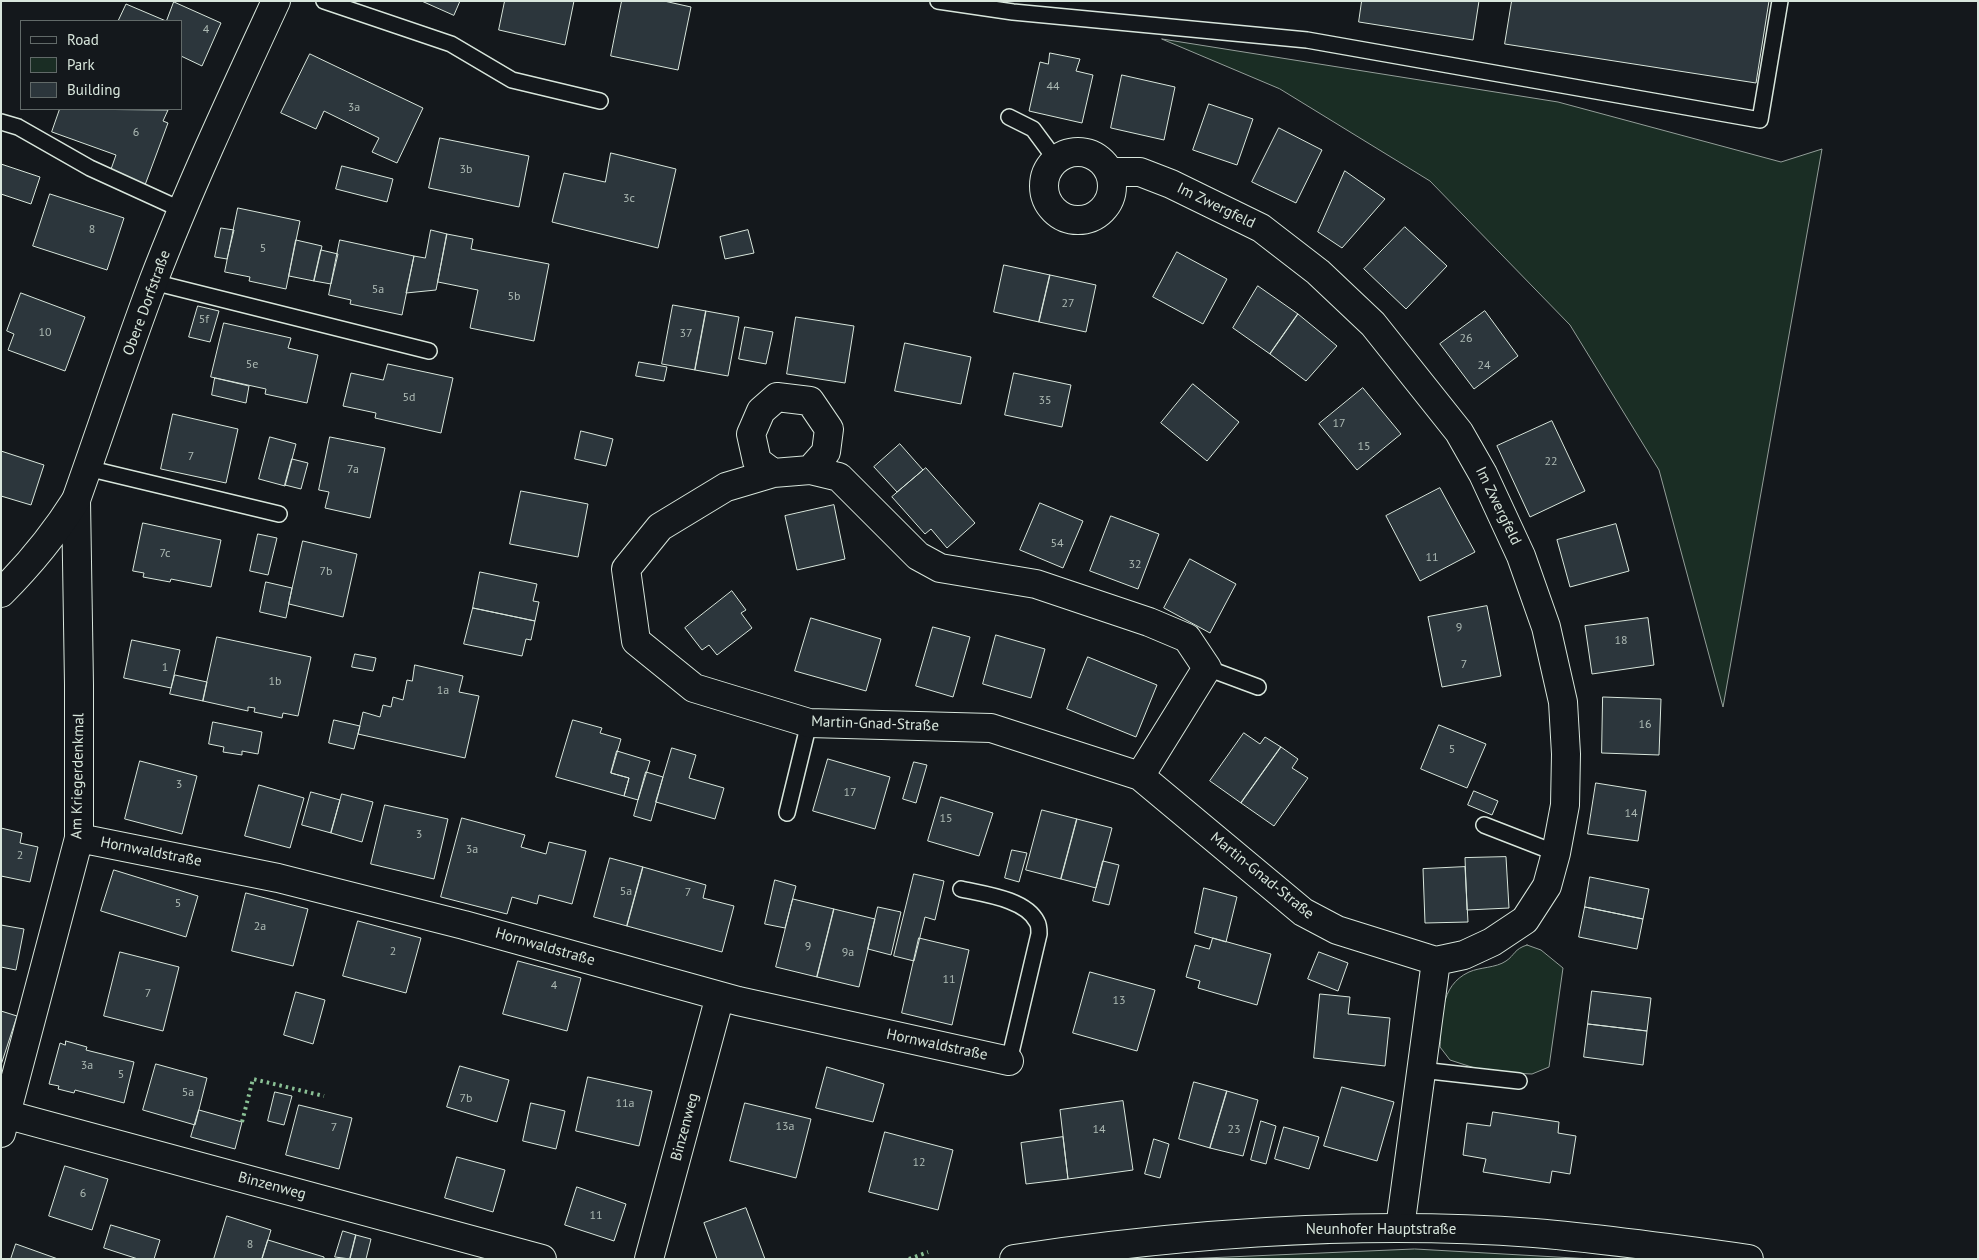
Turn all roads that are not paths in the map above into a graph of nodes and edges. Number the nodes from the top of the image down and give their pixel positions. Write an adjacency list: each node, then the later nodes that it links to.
1 (276, 1): 10 (street, Obere Dorfstraße)
2 (324, 1): 5 (lane)
3 (938, 1): 4 (lane)
4 (1780, 1)
5 (600, 102)
6 (1009, 117): 8 (lane)
7 (1, 122): 10 (lane)
8 (1056, 160): 9 (street); 9 (street)
9 (1110, 172): 26 (street, Im Zwergfeld)
10 (182, 210): 11 (street, Obere Dorfstraße)
11 (153, 282): 12 (lane); 13 (street, Obere Dorfstraße)
12 (429, 351)
13 (87, 468): 16 (street, Obere Dorfstraße); 17 (lane)
14 (810, 470): 15 (street, Martin-Gnad-Straße); 15 (street); 19 (street, Martin-Gnad-Straße)
15 (772, 473): 21 (street, Martin-Gnad-Straße)
16 (76, 500): 18 (street, Obere Dorfstraße); 25 (street, Am Kriegerdenkmal)
17 (279, 514)
18 (1, 592)
19 (1207, 668): 20 (lane); 22 (street)
20 (1258, 687)
21 (809, 723): 22 (street, Martin-Gnad-Straße); 23 (lane)
22 (1140, 776): 28 (street, Martin-Gnad-Straße)
23 (787, 813)
24 (1484, 825): 26 (lane)
25 (79, 838): 29 (street, Hornwaldstraße); 33 (street, Am Kriegerdenkmal)
26 (1556, 853): 28 (street, Im Zwergfeld)
27 (961, 889): 30 (lane)
28 (1436, 960): 31 (street)
29 (720, 996): 30 (street, Hornwaldstraße); 37 (street, Binzenweg)
30 (1009, 1061)
31 (1421, 1070): 32 (lane); 34 (street)
32 (1519, 1081)
33 (3, 1120): 36 (street, Binzenweg)
34 (1400, 1228): 35 (street, Neunhofer Hauptstraße); 38 (street, Neunhofer Hauptstraße)
35 (1649, 1252): 39 (street, Neunhofer Hauptstraße)
36 (542, 1259)
37 (649, 1259)
38 (1014, 1259)
39 (1749, 1259)

